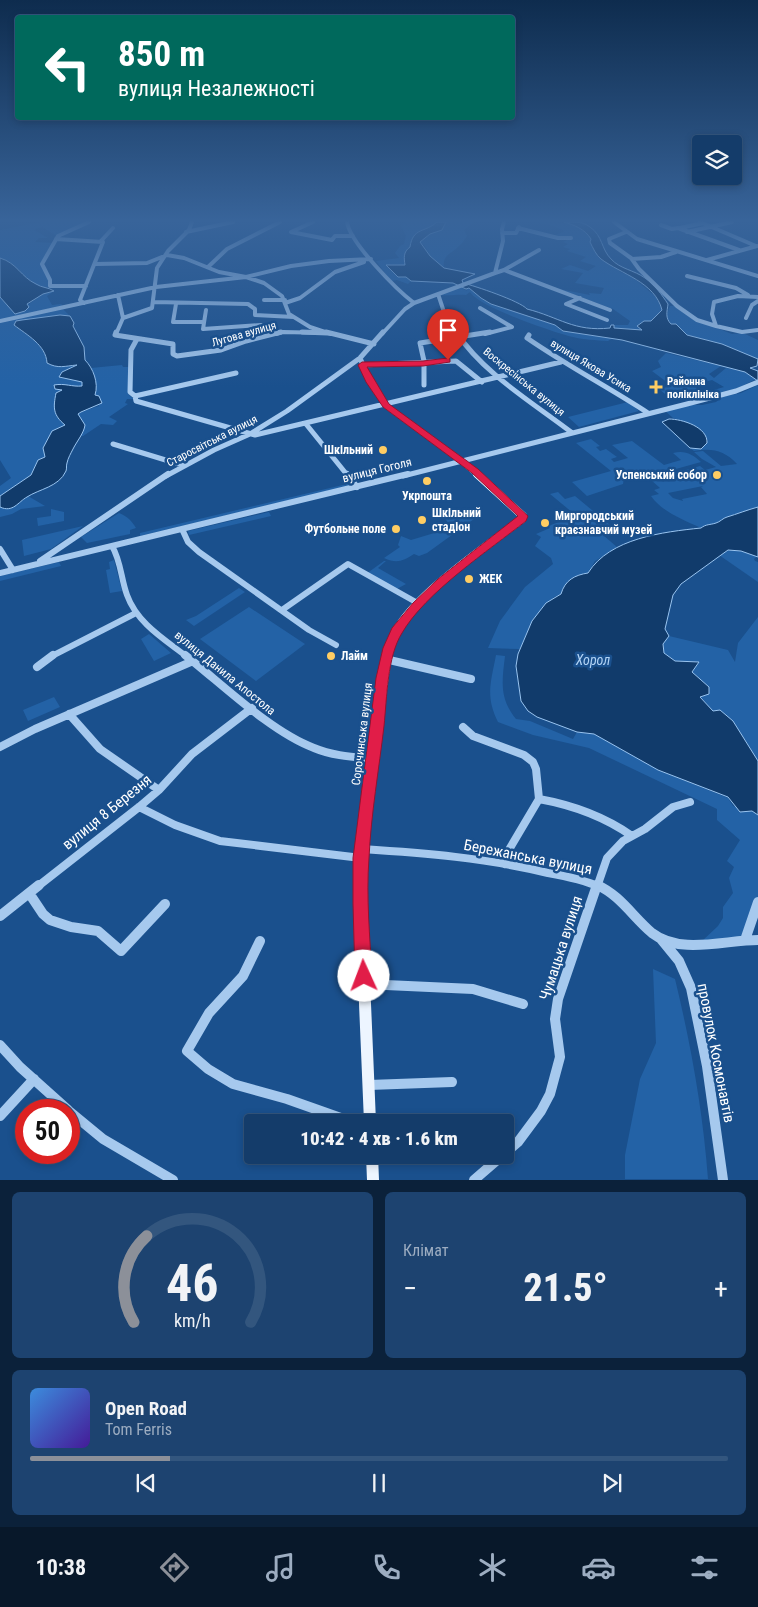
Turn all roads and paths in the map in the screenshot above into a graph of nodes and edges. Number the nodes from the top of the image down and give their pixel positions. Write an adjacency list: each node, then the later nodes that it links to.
1 (49, 277): 11 (street)
2 (90, 277): 11 (street)
3 (155, 277): 12 (street)
4 (246, 277): 12 (street); 20 (street)
5 (327, 277): 20 (street)
6 (386, 277): 22 (street)
7 (484, 277): 14 (street, Старосвітська вулиця)
8 (523, 277): 16 (street)
9 (647, 277): 35 (street)
10 (691, 277): 15 (street)
11 (86, 286): 21 (street)
12 (156, 288): 13 (street); 19 (street)
13 (118, 295): 21 (street); 29 (street)
14 (439, 296): 22 (street, Старосвітська вулиця); 40 (street, Воскресінська вулиця)
15 (749, 296): 17 (street); 35 (street)
16 (580, 298): 26 (street); 31 (street)
17 (758, 299): 30 (street)
18 (264, 300): 20 (street)
19 (154, 302): 23 (street); 29 (street)
20 (284, 302): 28 (street)
21 (84, 303): 32 (street)
22 (414, 303): 42 (street, Старосвітська вулиця)
23 (176, 304): 27 (street); 33 (street)
24 (480, 308): 40 (street)
25 (206, 310): 33 (street)
26 (610, 310)
27 (266, 317): 28 (street); 34 (street)
28 (294, 317): 37 (street)
29 (123, 318): 41 (street, Лугова вулиця)
30 (746, 318)
31 (607, 320)
32 (0, 321)
33 (204, 322): 34 (street)
34 (261, 325): 39 (street)
35 (716, 326): 36 (street)
36 (758, 330)
37 (328, 334): 39 (street, Лугова вулиця); 42 (street)
38 (529, 335): 44 (street, вулиця Якова Усика)
39 (263, 336): 41 (street, Лугова вулиця)
40 (459, 336): 45 (street); 48 (street, Воскресінська вулиця)
41 (136, 339): 52 (street)
42 (374, 344): 43 (street, Старосвітська вулиця)
43 (360, 358): 46 (street); 57 (street, Старосвітська вулиця)
44 (561, 362): 48 (street); 54 (street, вулиця Якова Усика)
45 (423, 363): 46 (street); 49 (street); 51 (street)
46 (362, 365): 53 (street)
47 (236, 374): 52 (street)
48 (501, 377): 49 (street); 56 (street, Воскресінська вулиця)
49 (482, 382): 53 (street)
50 (756, 383): 54 (street, вулиця Гоголя)
51 (424, 385)
52 (135, 396): 57 (street)
53 (384, 404): 55 (street); 59 (street)
54 (648, 413): 56 (street, вулиця Гоголя)
55 (306, 424): 57 (street); 61 (street)
56 (571, 432): 59 (street, вулиця Гоголя)
57 (250, 434): 60 (street, Старосвітська вулиця)
58 (113, 444): 60 (street)
59 (461, 460): 61 (street, вулиця Гоголя); 68 (main road, Сорочинська вулиця)
60 (182, 465): 65 (street, Старосвітська вулиця)
61 (357, 487): 62 (street, вулиця Гоголя)
62 (182, 529): 63 (street, вулиця Гоголя); 69 (street)
63 (112, 546): 65 (street, вулиця Гоголя); 70 (street, вулиця Данила Апостола)
64 (0, 549): 66 (street)
65 (36, 564): 66 (street, вулиця Гоголя)
66 (13, 570): 67 (street, вулиця Гоголя)
67 (0, 573)
68 (417, 605): 69 (street); 72 (main road, Сорочинська вулиця)
69 (282, 610): 71 (street)
70 (136, 613): 73 (street, вулиця Данила Апостола); 74 (street)
71 (336, 645)
72 (385, 659): 75 (street); 80 (main road, Сорочинська вулиця)
73 (193, 661): 76 (street, вулиця Данила Апостола); 77 (street)
74 (37, 667)
75 (470, 679)
76 (252, 708): 80 (street, вулиця Данила Апостола); 81 (street, вулиця 8 Березня)
77 (69, 714): 79 (street); 81 (street)
78 (463, 727): 82 (street)
79 (0, 747)
80 (374, 759): 86 (main road, Сорочинська вулиця)
81 (159, 790): 84 (street, вулиця 8 Березня)
82 (539, 799): 85 (street); 87 (street)
83 (690, 802): 85 (street, Чумацька вулиця)
84 (139, 808): 86 (street, Бережанська вулиця); 89 (street, вулиця 8 Березня)
85 (632, 836): 88 (street, Чумацька вулиця)
86 (362, 853): 87 (street, Бережанська вулиця); 97 (main road, Сорочинська вулиця)
87 (504, 864): 88 (street, Бережанська вулиця)
88 (597, 885): 93 (street, Бережанська вулиця); 111 (street, Чумацька вулиця)
89 (29, 893): 91 (street); 92 (street, вулиця 8 Березня)
90 (758, 902): 94 (street)
91 (165, 904)
92 (0, 916)
93 (661, 939): 94 (street); 112 (street, провулок Космонавтів)
94 (745, 940): 95 (street)
95 (758, 940)
96 (260, 941): 104 (street)
97 (364, 984): 98 (street); 102 (main road, Сорочинська вулиця)
98 (523, 1004)
99 (0, 1045): 100 (street)
100 (34, 1080): 103 (street); 106 (street)
101 (452, 1082): 102 (street)
102 (369, 1085): 105 (main road, Сорочинська вулиця)
103 (56, 1099)
104 (329, 1114)
105 (370, 1114)
106 (0, 1116)
107 (80, 1119): 109 (street)
108 (372, 1164): 110 (main road)
109 (173, 1180)
110 (373, 1180)
111 (474, 1180)
112 (723, 1180)

